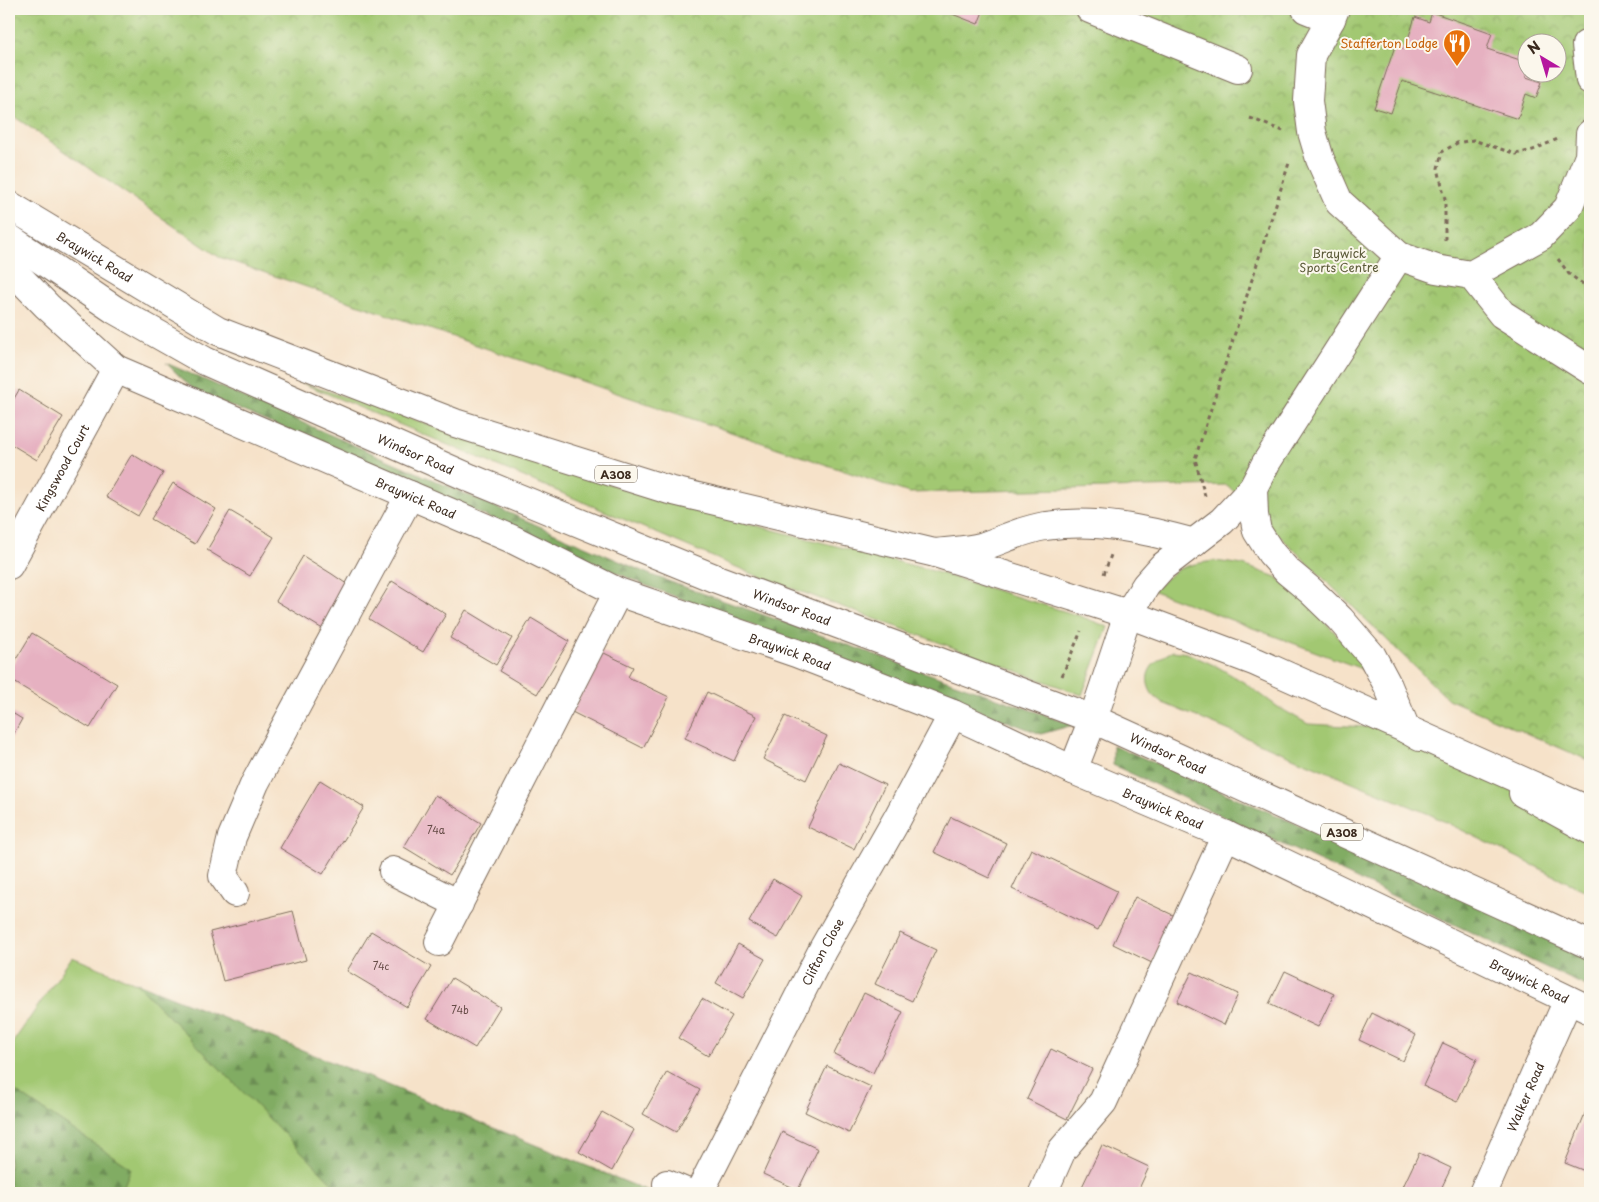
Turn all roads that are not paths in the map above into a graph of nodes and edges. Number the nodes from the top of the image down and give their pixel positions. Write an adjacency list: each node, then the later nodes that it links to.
1 (1090, 9): 5 (main road)
2 (1306, 9): 3 (main road)
3 (1333, 14): 10 (main road)
4 (1586, 45): 6 (main road)
5 (1238, 69)
6 (1590, 80)
7 (1579, 134): 12 (main road)
8 (9, 205): 18 (main road, Braywick Road / A308)
9 (9, 238): 23 (main road, Windsor Road / A308)
10 (1399, 256): 12 (main road); 15 (main road)
11 (9, 267): 13 (main road, Braywick Road)
12 (1471, 274): 14 (main road)
13 (116, 369): 16 (main road, Braywick Road); 19 (main road, Kingswood Court)
14 (1590, 370)
15 (1253, 488): 17 (main road); 24 (main road)
16 (410, 495): 20 (main road, Braywick Road); 30 (main road)
17 (1194, 543): 18 (main road); 21 (main road)
18 (935, 553): 21 (main road, Braywick Road / A308)
19 (9, 565)
20 (618, 592): 22 (main road, Braywick Road); 31 (main road)
21 (1128, 614): 23 (main road); 24 (main road, Braywick Road / A308)
22 (953, 714): 25 (main road, Braywick Road); 35 (main road, Clifton Close)
23 (1093, 719): 25 (main road); 33 (main road, Windsor Road / A308)
24 (1406, 729): 26 (main road, Braywick Road / A308); 27 (main road)
25 (1073, 770): 28 (main road, Braywick Road)
26 (1590, 811)
27 (1590, 830)
28 (1226, 835): 34 (main road, Braywick Road); 36 (main road)
29 (393, 871): 31 (main road)
30 (235, 893)
31 (459, 904): 32 (main road)
32 (439, 942)
33 (1590, 945)
34 (1579, 1005): 37 (main road, Walker Road)
35 (699, 1193)
36 (1043, 1193)
37 (1483, 1193)

